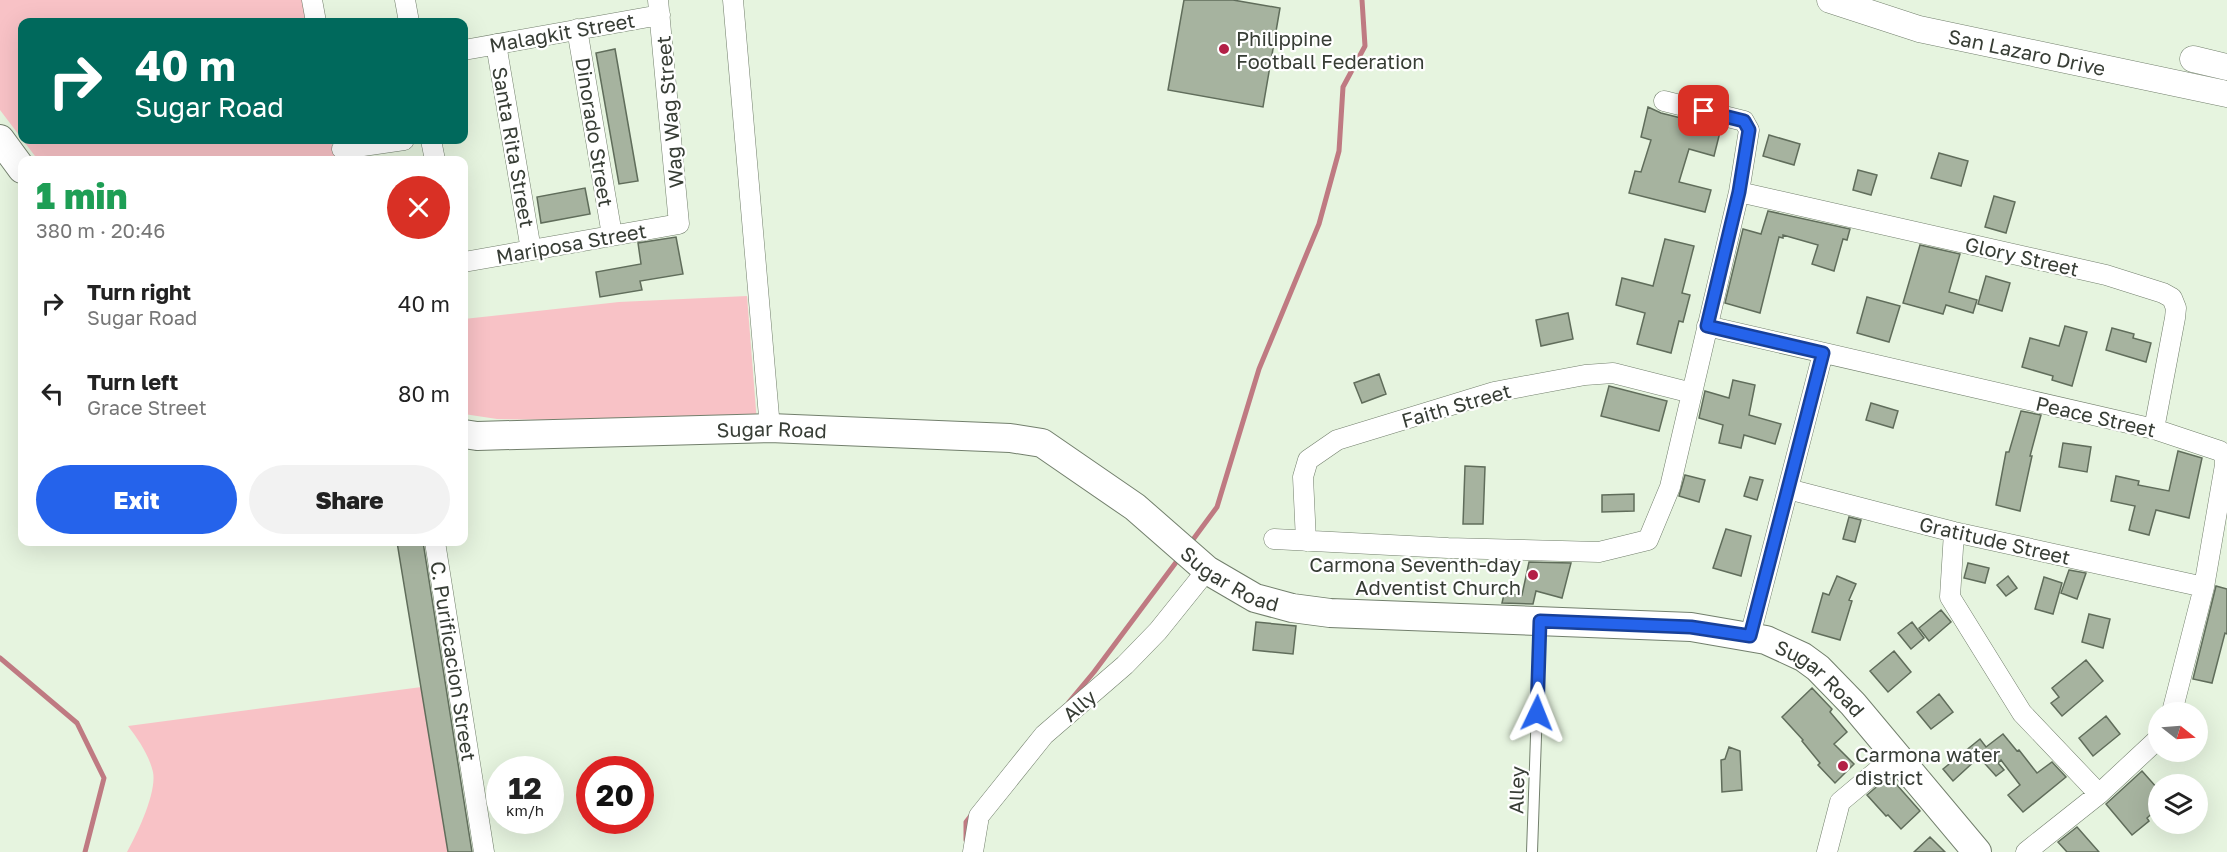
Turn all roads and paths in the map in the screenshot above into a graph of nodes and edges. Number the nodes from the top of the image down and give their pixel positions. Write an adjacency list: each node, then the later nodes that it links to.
1 (312, 0): 6 (street)
2 (405, 0): 7 (street)
3 (733, 0): 27 (street)
4 (1830, 0): 13 (street, San Lazaro Drive)
5 (659, 7): 8 (street, Malagkit Street); 20 (street, Wag Wag Street)
6 (315, 18)
7 (408, 18)
8 (577, 29): 9 (street, Malagkit Street); 21 (street, Dinorado Street)
9 (496, 44): 10 (street, Malagkit Street); 22 (street, Santa Rita Street)
10 (468, 49)
11 (2193, 59): 12 (street)
12 (2227, 67)
13 (2227, 94)
14 (1664, 101): 19 (street)
15 (0, 140): 18 (main road)
16 (369, 144): 17 (street)
17 (349, 147)
18 (18, 165)
19 (1739, 192): 24 (street); 28 (street, Glory Street)
20 (679, 224): 21 (street, Mariposa Street)
21 (612, 236): 22 (street, Mariposa Street)
22 (531, 250): 23 (street, Mariposa Street)
23 (468, 261)
24 (1707, 326): 25 (street, Peace Street); 26 (street)
25 (1823, 353): 28 (street, Peace Street); 30 (street)
26 (1692, 393): 33 (street, Faith Street); 33 (street)
27 (770, 428): 29 (main road, Sugar Road); 35 (main road, Sugar Road)
28 (2154, 429): 36 (street, Peace Street)
29 (468, 435)
30 (1788, 489): 31 (street, Gratitude Street); 38 (street)
31 (1954, 532): 36 (street, Gratitude Street); 42 (street)
32 (1274, 539): 33 (street)
33 (1306, 541)
34 (436, 546): 43 (street, C. Purificacion Street)
35 (1207, 570): 37 (main road, Sugar Road); 44 (street, Ally)
36 (2204, 587): 39 (street, Peace Street)
37 (1540, 621): 38 (main road, Sugar Road); 45 (lane, Alley)
38 (1750, 636): 41 (main road, Sugar Road)
39 (2175, 702)
40 (2148, 748): 42 (street)
41 (1896, 755): 46 (street); 47 (main road, Sugar Road)
42 (2100, 794): 48 (street)
43 (484, 852)
44 (973, 852)
45 (1532, 852)
46 (1827, 852)
47 (1977, 852)
48 (2026, 852)

